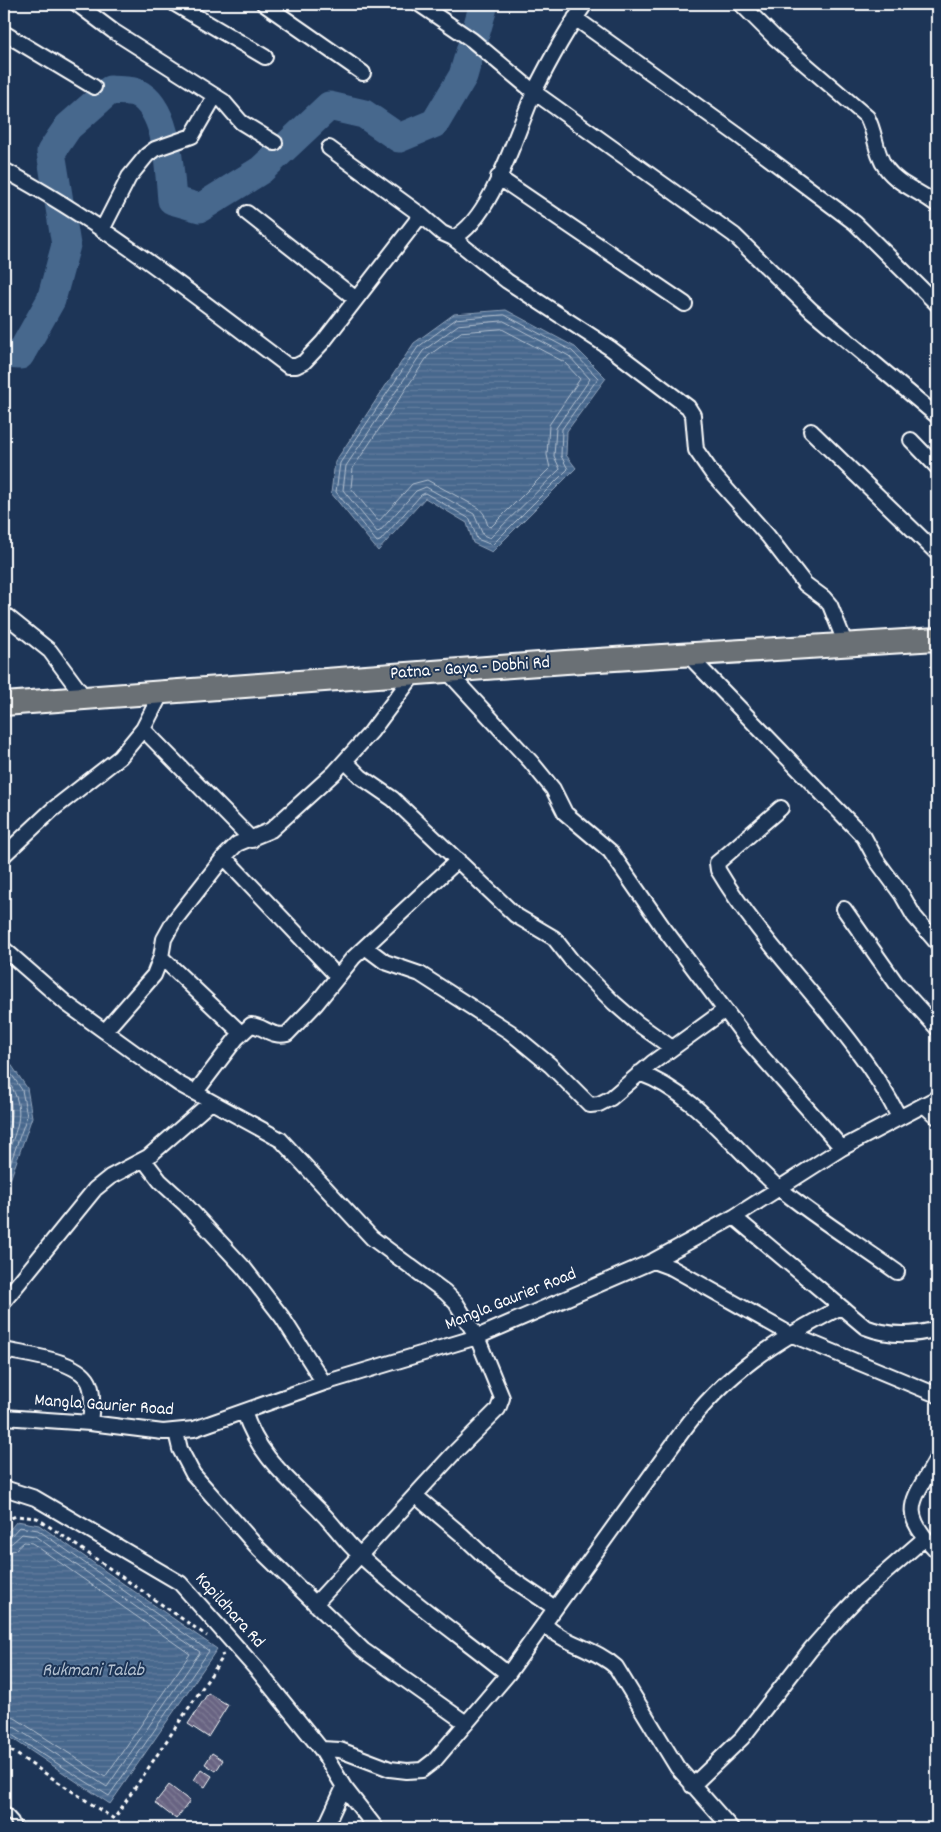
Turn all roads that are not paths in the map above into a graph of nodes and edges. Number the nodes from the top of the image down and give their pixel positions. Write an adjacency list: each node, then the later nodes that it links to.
1 (77, 4): 13 (street)
2 (175, 4): 9 (street)
3 (264, 4): 10 (street)
4 (418, 4): 12 (street)
5 (585, 4): 7 (street)
6 (741, 4): 18 (street)
7 (575, 18): 12 (street); 25 (street)
8 (4, 33): 11 (street)
9 (265, 57)
10 (363, 73)
11 (94, 87)
12 (534, 92): 17 (street); 26 (street)
13 (215, 96): 14 (street); 21 (street)
14 (275, 143)
15 (329, 148): 20 (street)
16 (4, 171): 21 (street)
17 (498, 177): 22 (street); 24 (street)
18 (937, 206)
19 (247, 213): 23 (street)
20 (420, 216): 22 (street); 23 (street)
21 (102, 230): 23 (street)
22 (454, 238): 33 (street)
23 (356, 299)
24 (685, 304)
25 (937, 304)
26 (937, 416)
27 (812, 430): 30 (street)
28 (911, 440): 29 (street)
29 (937, 467)
30 (937, 553)
31 (4, 614): 38 (street)
32 (937, 639): 33 (main road, Patna - Gaya - Dobhi Rd)
33 (846, 645): 34 (main road, Patna - Gaya - Dobhi Rd)
34 (688, 655): 35 (main road, Patna - Gaya - Dobhi Rd); 48 (street)
35 (447, 671): 36 (main road, Patna - Gaya - Dobhi Rd); 53 (street)
36 (416, 673): 37 (main road, Patna - Gaya - Dobhi Rd); 41 (street)
37 (162, 692): 38 (main road, Patna - Gaya - Dobhi Rd); 40 (street)
38 (84, 696): 39 (main road, Patna - Gaya - Dobhi Rd)
39 (4, 704)
40 (143, 729): 43 (street); 44 (street)
41 (345, 761): 43 (street); 46 (street)
42 (781, 808): 63 (street)
43 (252, 840): 45 (street)
44 (4, 855)
45 (224, 857): 51 (street); 52 (street)
46 (458, 860): 49 (street); 57 (street)
47 (844, 908): 54 (street)
48 (937, 943)
49 (365, 947): 52 (street); 58 (street)
50 (4, 950): 55 (street)
51 (161, 957): 55 (street); 56 (street)
52 (338, 976): 56 (street)
53 (725, 1010): 57 (street); 65 (street)
54 (937, 1028)
55 (105, 1031): 59 (street)
56 (241, 1033): 59 (street)
57 (672, 1048): 58 (street)
58 (639, 1073): 67 (street)
59 (195, 1093): 61 (street)
60 (937, 1098): 62 (street, Mangla Gaurier Road)
61 (211, 1102): 66 (street); 75 (street)
62 (924, 1105): 63 (street, Mangla Gaurier Road); 64 (street)
63 (899, 1117): 65 (street, Mangla Gaurier Road)
64 (937, 1117)
65 (842, 1148): 67 (street, Mangla Gaurier Road)
66 (144, 1160): 71 (street); 77 (street)
67 (779, 1188): 68 (street, Mangla Gaurier Road); 70 (street)
68 (734, 1216): 69 (street, Mangla Gaurier Road); 72 (street)
69 (653, 1261): 74 (street); 75 (street, Mangla Gaurier Road)
70 (897, 1272)
71 (4, 1301)
72 (841, 1307): 73 (street); 74 (street)
73 (937, 1329)
74 (790, 1334): 78 (street); 90 (street)
75 (478, 1337): 77 (street, Mangla Gaurier Road); 85 (street)
76 (4, 1350): 81 (street)
77 (324, 1383): 79 (street, Mangla Gaurier Road)
78 (937, 1395)
79 (244, 1412): 82 (street, Mangla Gaurier Road); 88 (street)
80 (4, 1417): 81 (street, Mangla Gaurier Road)
81 (90, 1423): 82 (street, Mangla Gaurier Road)
82 (176, 1432): 89 (street)
83 (937, 1458): 86 (street)
84 (4, 1488): 94 (street, Kapildhara Rd)
85 (416, 1496): 88 (street); 90 (street)
86 (925, 1538): 87 (street); 95 (street)
87 (937, 1552)
88 (359, 1555): 89 (street); 92 (street)
89 (314, 1604): 93 (street)
90 (555, 1608): 91 (street)
91 (545, 1625): 92 (street); 95 (street)
92 (508, 1674): 93 (street)
93 (466, 1723): 94 (street)
94 (322, 1749): 96 (street, Kapildhara Rd)
95 (692, 1786): 101 (street)
96 (344, 1787): 99 (street); 100 (street, Kapildhara Rd)
97 (4, 1809): 98 (lane)
98 (17, 1828)
99 (325, 1828)
100 (376, 1828)
101 (731, 1828)

